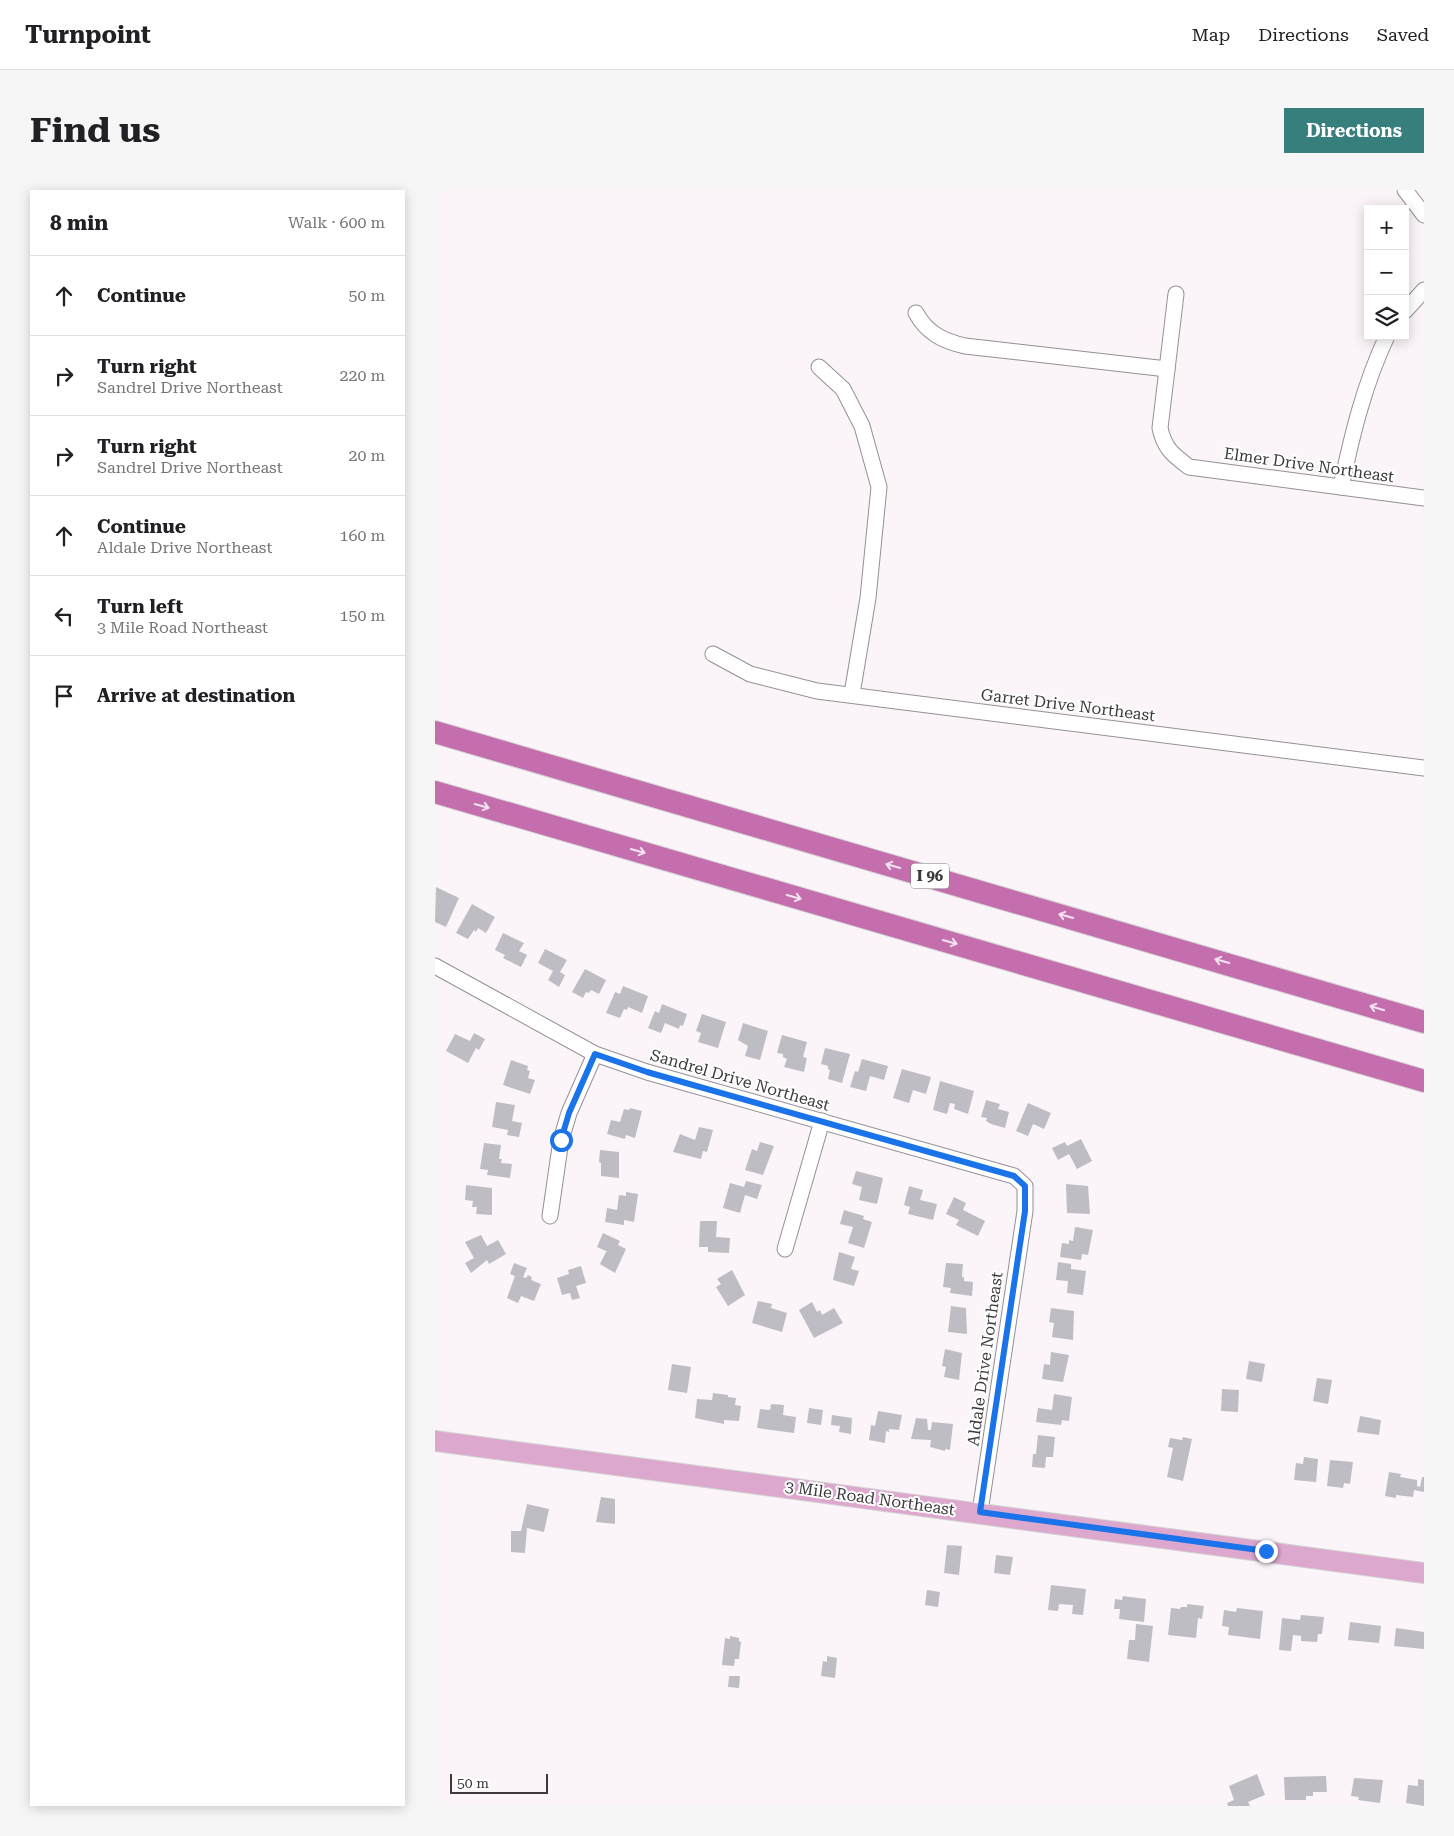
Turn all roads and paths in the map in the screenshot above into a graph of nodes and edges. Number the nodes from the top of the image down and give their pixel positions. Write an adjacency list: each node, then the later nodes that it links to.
1 (1405, 190): 2 (street)
2 (1424, 215)
3 (1424, 290): 5 (street)
4 (1176, 294): 9 (street)
5 (1409, 307)
6 (916, 313): 9 (street)
7 (1385, 340): 10 (street)
8 (819, 367): 13 (street)
9 (1167, 369): 10 (street, Elmer Drive Northeast)
10 (1341, 487): 11 (street, Elmer Drive Northeast)
11 (1424, 498)
12 (713, 654): 13 (street, Garret Drive Northeast)
13 (852, 694): 15 (street, Garret Drive Northeast)
14 (435, 732): 18 (highway, I 96, one-way to 14)
15 (1424, 768)
16 (435, 792): 20 (highway, one-way to 20)
17 (435, 966): 19 (street, Sandrel Drive Northeast)
18 (1424, 1022)
19 (595, 1054): 21 (street, Sandrel Drive Northeast); 23 (street)
20 (1424, 1081)
21 (822, 1121): 22 (street, Sandrel Drive Northeast); 24 (street)
22 (1025, 1211): 26 (street, Aldale Drive Northeast)
23 (550, 1216)
24 (785, 1249)
25 (435, 1441): 26 (main road, 3 Mile Road Northeast)
26 (980, 1512): 27 (main road, 3 Mile Road Northeast)
27 (1424, 1573)

